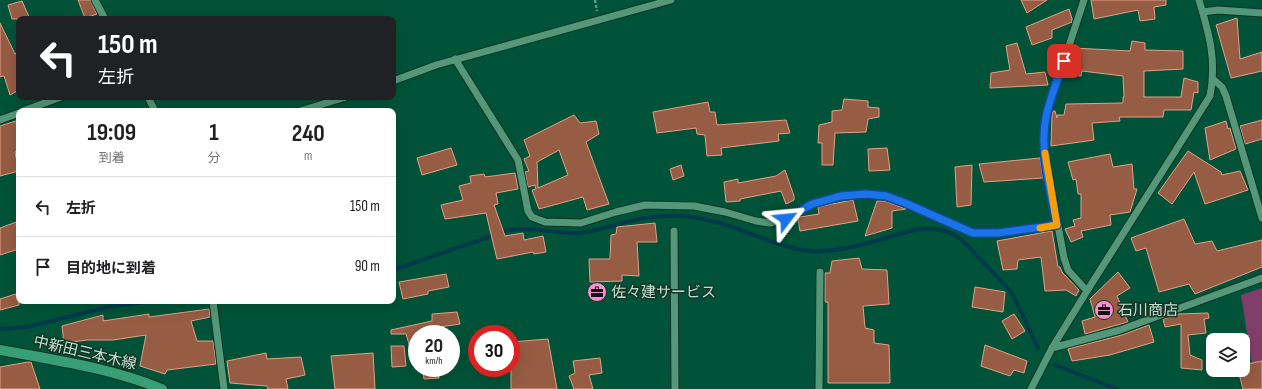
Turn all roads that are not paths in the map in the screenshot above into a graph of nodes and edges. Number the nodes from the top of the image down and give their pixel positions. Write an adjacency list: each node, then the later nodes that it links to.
1 (94, 0): 7 (street)
2 (671, 0): 8 (street)
3 (1084, 0): 18 (street)
4 (1199, 0): 5 (street)
5 (1203, 12): 6 (street); 9 (street)
6 (1262, 13)
7 (103, 16)
8 (455, 59): 10 (street); 18 (street)
9 (1214, 79): 17 (street); 22 (street)
10 (396, 80)
11 (53, 100): 13 (street)
12 (336, 100): 14 (street)
13 (31, 108)
14 (310, 108)
15 (16, 114): 16 (street)
16 (0, 120)
17 (1262, 218)
18 (1057, 225): 22 (street)
19 (674, 231): 28 (street)
20 (820, 272): 29 (street)
21 (1262, 278): 24 (street)
22 (1087, 291): 24 (street)
23 (213, 304): 27 (street)
24 (1052, 348): 30 (street)
25 (0, 350): 26 (main road, 中新田三本木線)
26 (162, 389)
27 (224, 389)
28 (674, 389)
29 (819, 389)
30 (1031, 389)

